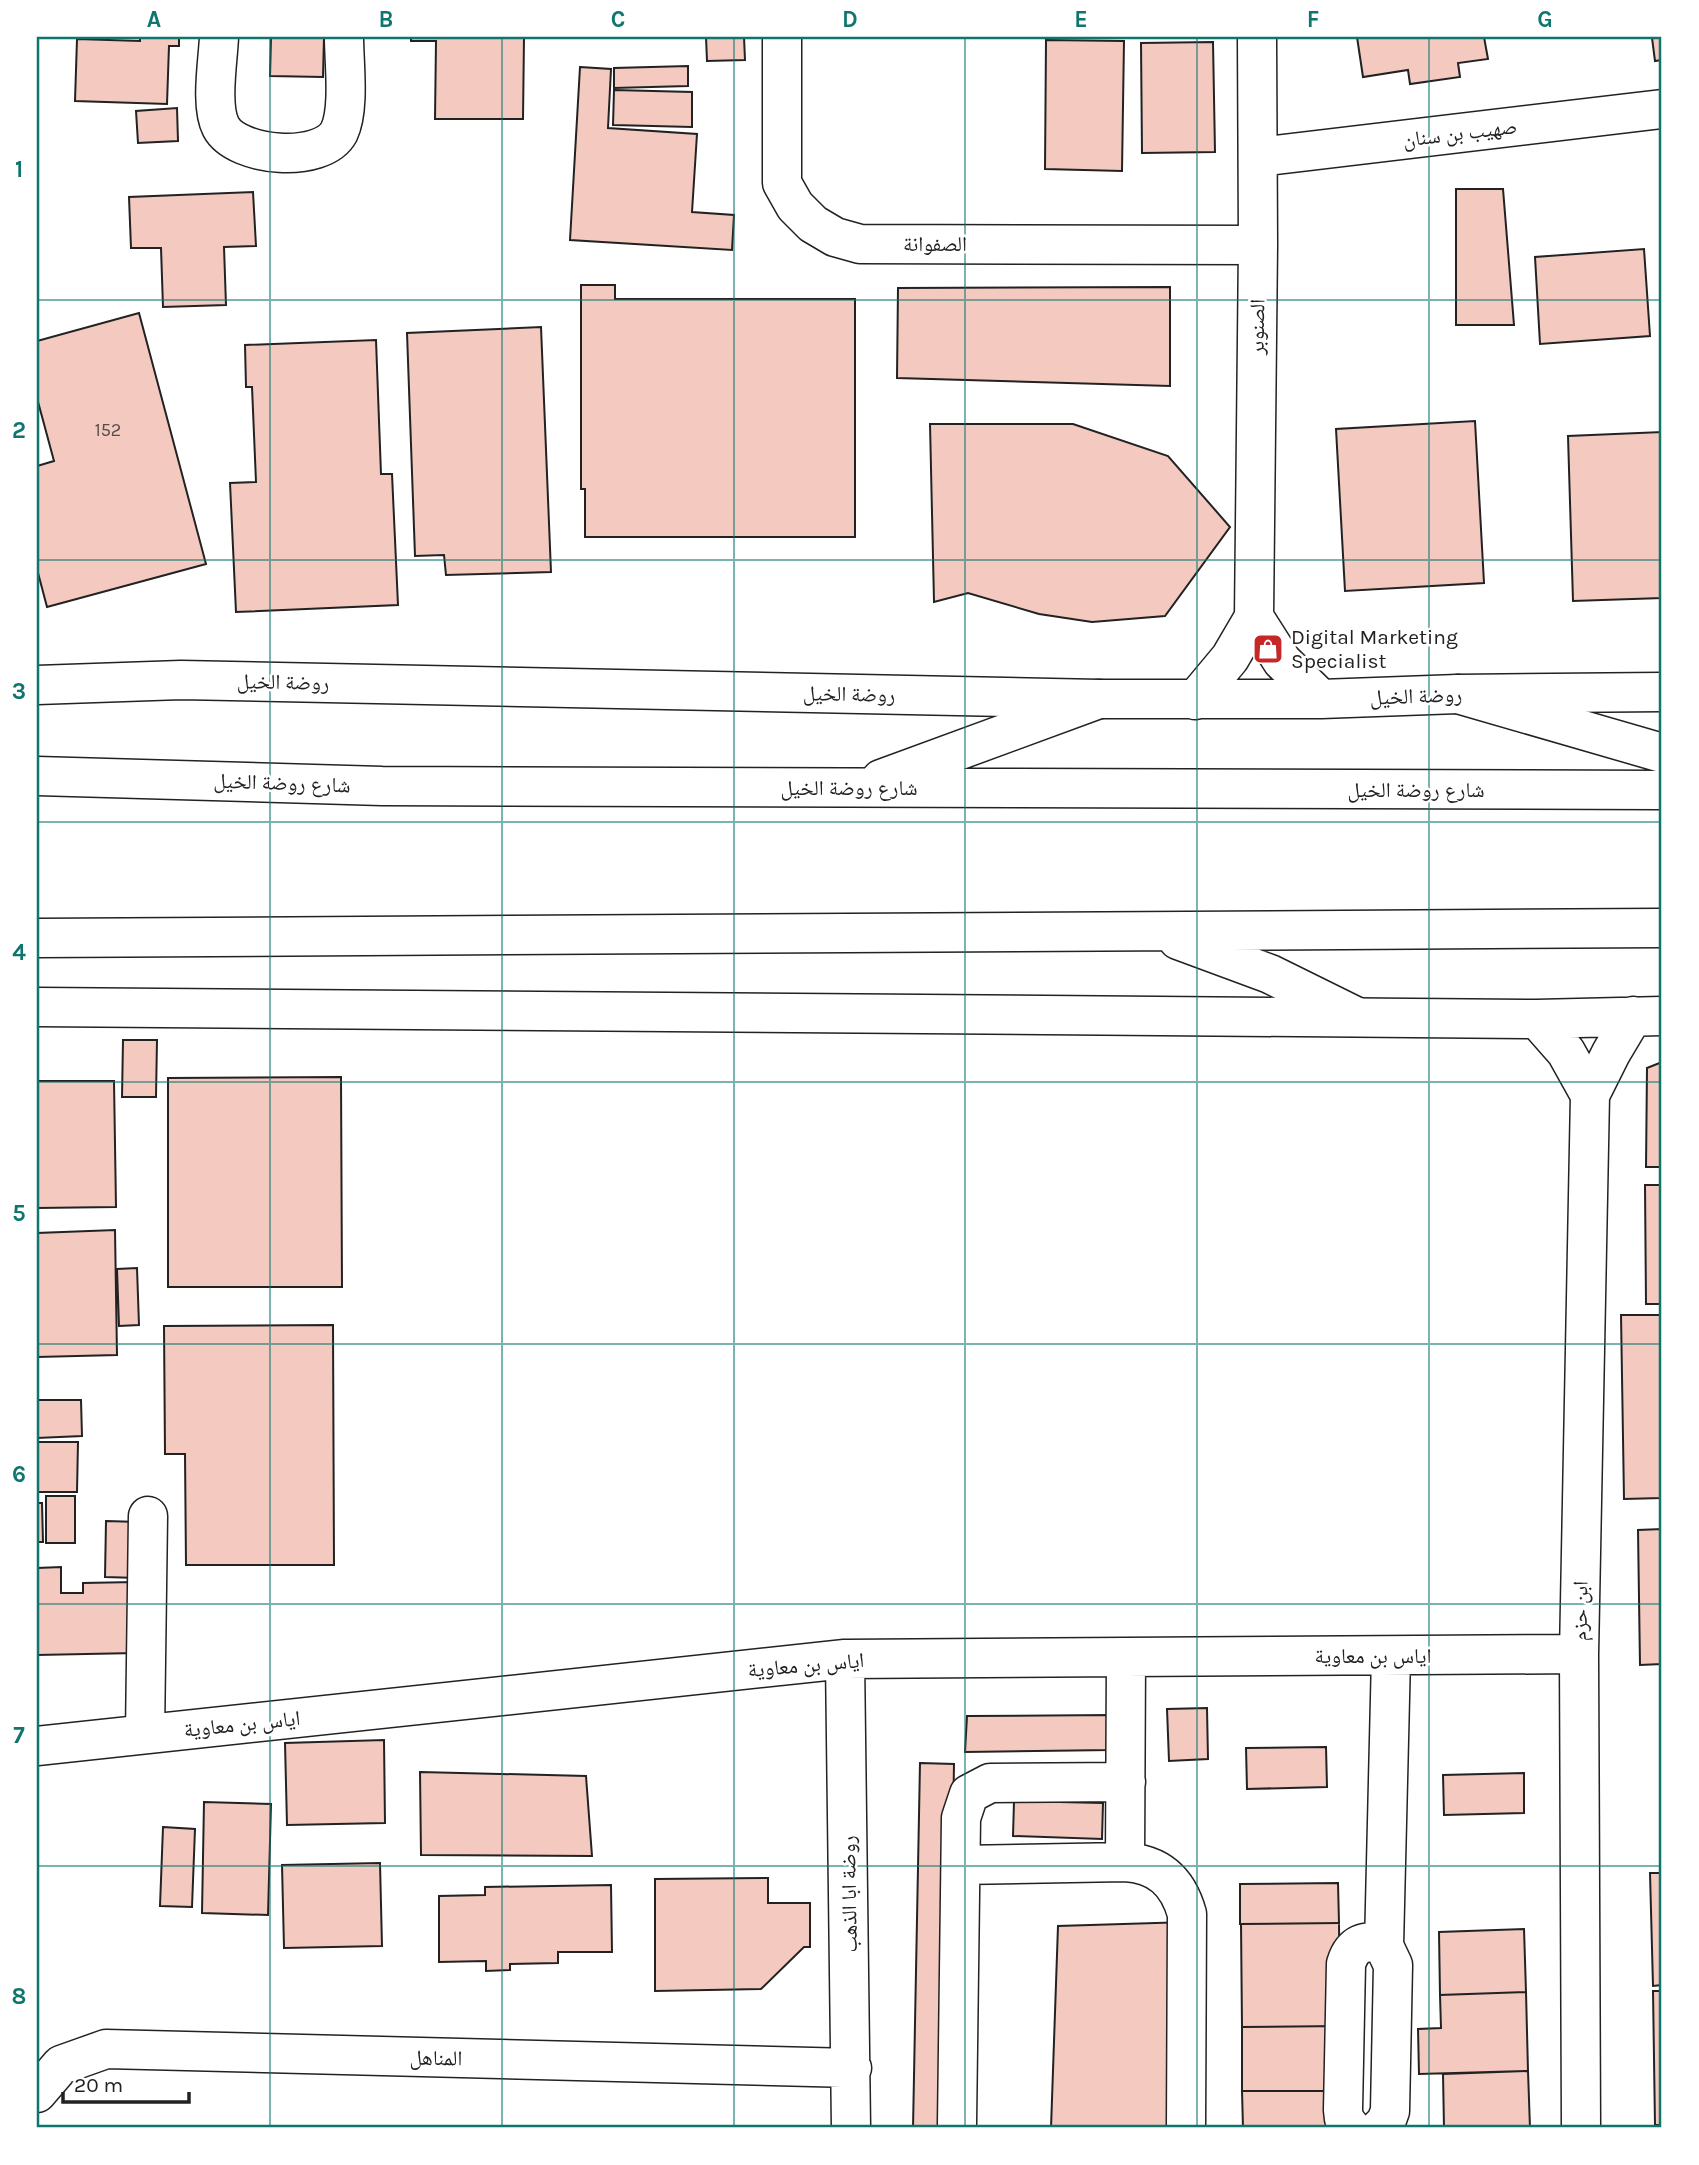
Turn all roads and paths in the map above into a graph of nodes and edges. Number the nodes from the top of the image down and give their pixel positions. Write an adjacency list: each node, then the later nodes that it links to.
1 (219, 37): 2 (street)
2 (344, 37)
3 (782, 37): 7 (street, الصفوانة)
4 (1257, 37): 6 (street, الصنوبر)
5 (1662, 109): 6 (street, صهيب بن سنان)
6 (1258, 157): 7 (street, الصنوبر)
7 (1258, 245): 8 (street, الصنوبر)
8 (1254, 617): 13 (street); 14 (street, الصنوبر)
9 (37, 685): 12 (street, روضة الخيل)
10 (1662, 692): 11 (street, روضة الخيل)
11 (1458, 694): 13 (street, روضة الخيل); 15 (street)
12 (1099, 699): 14 (street, روضة الخيل); 17 (street)
13 (1321, 699): 14 (street, روضة الخيل)
14 (1195, 700)
15 (1662, 753)
16 (37, 776): 17 (street, شارع روضة الخيل)
17 (857, 789): 18 (street, شارع روضة الخيل)
18 (1662, 790)
19 (1662, 928): 20 (street)
20 (1153, 931): 21 (street); 24 (street)
21 (37, 938)
22 (37, 1007): 24 (street)
23 (1648, 1016): 25 (street); 26 (street, ابن حزم)
24 (1357, 1017): 25 (street)
25 (1537, 1019): 26 (street)
26 (1590, 1095): 28 (street, ابن حزم)
27 (148, 1516): 32 (street)
28 (1579, 1654): 30 (street, اياس بن معاوية); 45 (street, ابن حزم)
29 (1126, 1657): 30 (street, اياس بن معاوية); 31 (street, اياس بن معاوية); 34 (street)
30 (1391, 1657): 37 (street)
31 (845, 1659): 32 (street, اياس بن معاوية); 38 (street, روضة ابا الذهب)
32 (145, 1734): 33 (street, اياس بن معاوية)
33 (37, 1746)
34 (1126, 1782): 35 (street); 36 (street)
35 (1125, 1862): 36 (street); 42 (street)
36 (961, 1865): 40 (street)
37 (1384, 1946): 43 (street); 44 (street)
38 (852, 2068): 39 (street, المناهل); 41 (street, روضة ابا الذهب)
39 (37, 2093)
40 (957, 2124)
41 (851, 2128)
42 (1186, 2128)
43 (1351, 2128)
44 (1380, 2128)
45 (1581, 2128)

